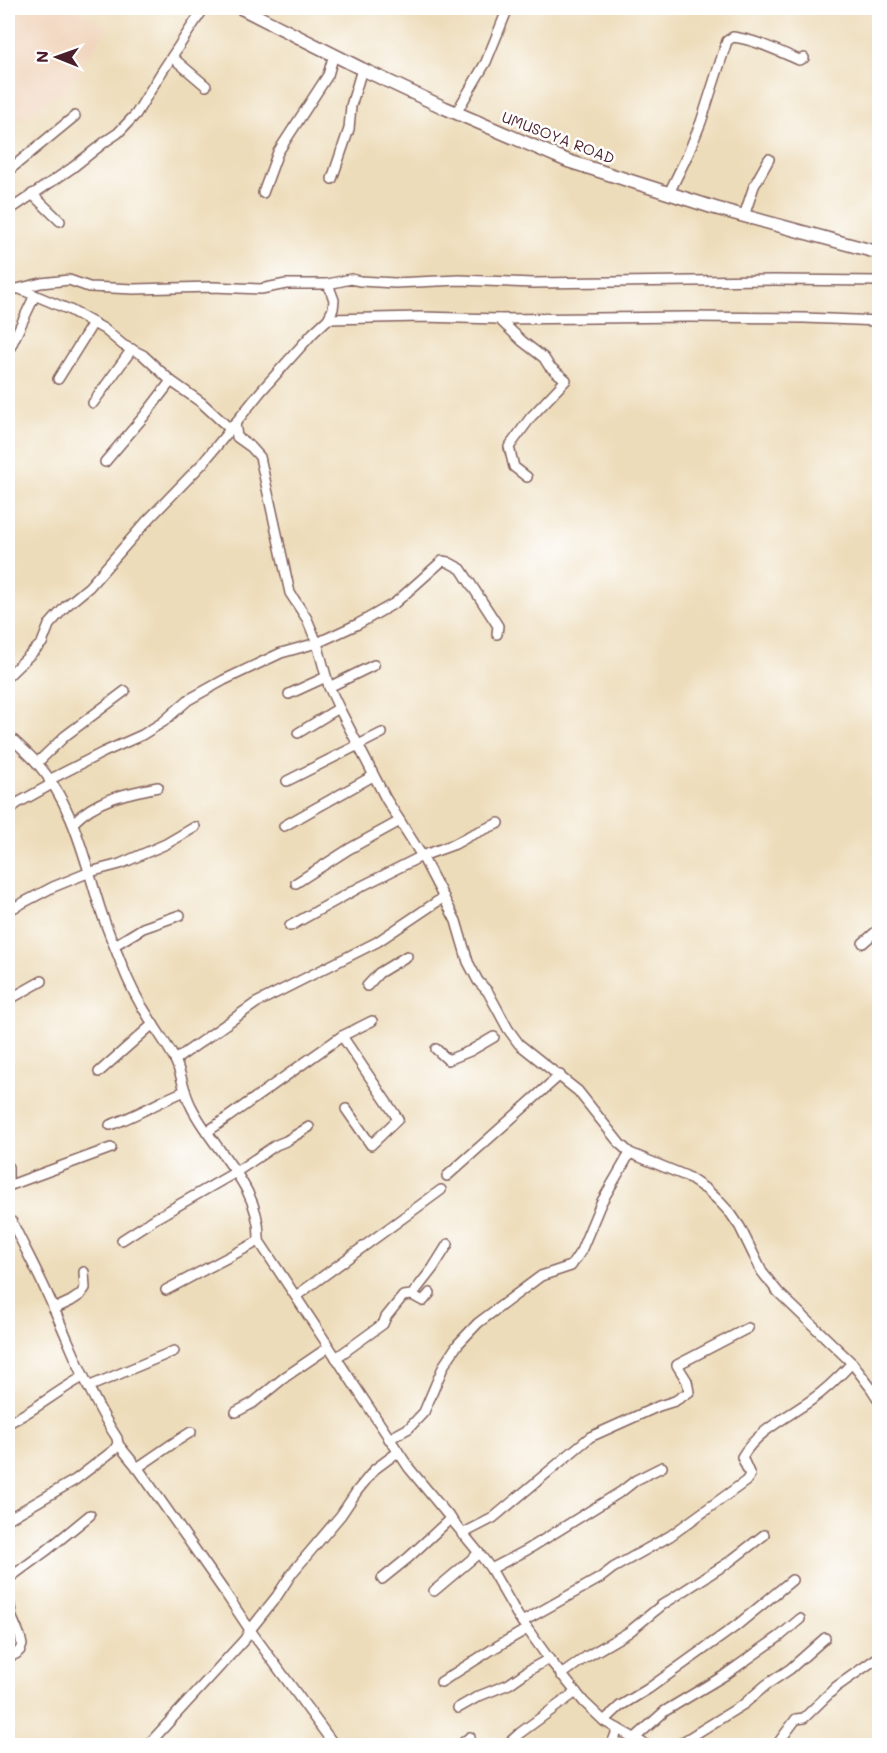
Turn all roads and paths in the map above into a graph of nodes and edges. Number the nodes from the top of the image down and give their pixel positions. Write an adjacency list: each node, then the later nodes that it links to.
1 (204, 8): 5 (street)
2 (241, 8): 4 (main road, UMUSOYA ROAD)
3 (508, 8): 9 (street)
4 (334, 54): 7 (main road, UMUSOYA ROAD); 14 (street)
5 (172, 57): 8 (street); 16 (street)
6 (804, 58): 15 (street)
7 (362, 69): 9 (main road, UMUSOYA ROAD); 13 (street)
8 (206, 86)
9 (456, 113): 15 (main road, UMUSOYA ROAD)
10 (75, 116): 12 (street)
11 (769, 159): 18 (street)
12 (8, 171)
13 (332, 178)
14 (263, 193)
15 (669, 193): 18 (main road, UMUSOYA ROAD)
16 (32, 194): 17 (street); 19 (street)
17 (8, 211)
18 (744, 216): 20 (main road, UMUSOYA ROAD)
19 (60, 221)
20 (879, 253)
21 (879, 281): 22 (street)
22 (328, 284): 23 (street); 26 (street)
23 (12, 289): 24 (street)
24 (35, 295): 28 (street); 30 (street)
25 (499, 319): 26 (street); 27 (street); 36 (street)
26 (328, 320): 34 (street)
27 (879, 321)
28 (93, 323): 29 (street); 31 (street)
29 (132, 349): 32 (street); 33 (street)
30 (8, 352)
31 (58, 379)
32 (171, 381): 34 (street); 35 (street)
33 (93, 404)
34 (232, 426): 38 (street); 40 (street)
35 (105, 462)
36 (527, 477)
37 (497, 634): 38 (street)
38 (317, 643): 41 (street); 53 (street)
39 (374, 665): 42 (street)
40 (8, 676)
41 (326, 677): 42 (street); 44 (street)
42 (329, 687): 45 (street)
43 (125, 691): 50 (street)
44 (289, 694)
45 (339, 708): 46 (street); 49 (street)
46 (298, 733)
47 (382, 733): 49 (street)
48 (8, 735): 50 (street)
49 (358, 744): 51 (street); 52 (street)
50 (37, 762): 53 (street)
51 (374, 776): 56 (street); 59 (street)
52 (287, 781)
53 (51, 782): 55 (street); 57 (street)
54 (158, 787): 57 (street)
55 (8, 814)
56 (400, 822): 61 (street); 63 (street)
57 (73, 823): 62 (street)
58 (499, 824): 61 (street)
59 (284, 826)
60 (195, 827): 62 (street)
61 (422, 856): 64 (street); 67 (street)
62 (90, 872): 65 (street); 70 (street)
63 (296, 883)
64 (444, 897): 80 (street); 82 (street)
65 (13, 908)
66 (180, 915): 70 (street)
67 (290, 926)
68 (879, 928): 69 (street)
69 (863, 944)
70 (115, 945): 76 (street)
71 (407, 956): 73 (street)
72 (42, 981): 74 (street)
73 (367, 986)
74 (8, 1000)
75 (372, 1021): 77 (street)
76 (153, 1024): 80 (street); 81 (street)
77 (342, 1036): 84 (street); 87 (street)
78 (494, 1037): 79 (street)
79 (436, 1048)
80 (176, 1060): 83 (street)
81 (99, 1072)
82 (560, 1075): 89 (street); 91 (street)
83 (186, 1091): 85 (street); 87 (street)
84 (346, 1109)
85 (110, 1125)
86 (309, 1127): 90 (street)
87 (207, 1132): 90 (street)
88 (111, 1148): 92 (street)
89 (630, 1153): 108 (street); 114 (street)
90 (236, 1172): 95 (street); 96 (street)
91 (447, 1176)
92 (8, 1178)
93 (441, 1190): 102 (street)
94 (9, 1220): 103 (street)
95 (122, 1240)
96 (259, 1241): 99 (street); 102 (street)
97 (448, 1244): 101 (street)
98 (84, 1272): 103 (street)
99 (166, 1290)
100 (430, 1293): 101 (street)
101 (412, 1295): 107 (street)
102 (296, 1296): 105 (street)
103 (54, 1309): 109 (street)
104 (748, 1328): 122 (street)
105 (329, 1347): 107 (street); 111 (street)
106 (174, 1351): 109 (street)
107 (336, 1359): 114 (street)
108 (852, 1363): 110 (street); 132 (street)
109 (85, 1382): 112 (street); 115 (street)
110 (879, 1402)
111 (236, 1412)
112 (8, 1423)
113 (191, 1432): 118 (street)
114 (389, 1439): 116 (street)
115 (118, 1444): 118 (street); 121 (street)
116 (398, 1452): 120 (street); 133 (street)
117 (662, 1467): 125 (street)
118 (137, 1468): 133 (street)
119 (90, 1515): 126 (street)
120 (451, 1518): 122 (street); 127 (street)
121 (8, 1520)
122 (462, 1534): 124 (street)
123 (764, 1535): 138 (street)
124 (479, 1554): 125 (street); 129 (street)
125 (491, 1569): 132 (street)
126 (8, 1579)
127 (382, 1579)
128 (792, 1580): 142 (street)
129 (434, 1591)
130 (8, 1596): 136 (street)
131 (800, 1618): 145 (street)
132 (525, 1625): 137 (street); 139 (street)
133 (250, 1630): 147 (street); 148 (street)
134 (825, 1638): 152 (street)
135 (879, 1656): 153 (street)
136 (8, 1657)
137 (549, 1659): 138 (street); 141 (street)
138 (561, 1675): 140 (street)
139 (441, 1682)
140 (576, 1692): 142 (street); 146 (street)
141 (458, 1708)
142 (604, 1721): 143 (street)
143 (618, 1729): 145 (street); 150 (street)
144 (470, 1737): 149 (street)
145 (635, 1738): 151 (street)
146 (510, 1742)
147 (147, 1746)
148 (334, 1746)
149 (459, 1746)
150 (611, 1746)
151 (648, 1746)
152 (676, 1746)
153 (776, 1746)

